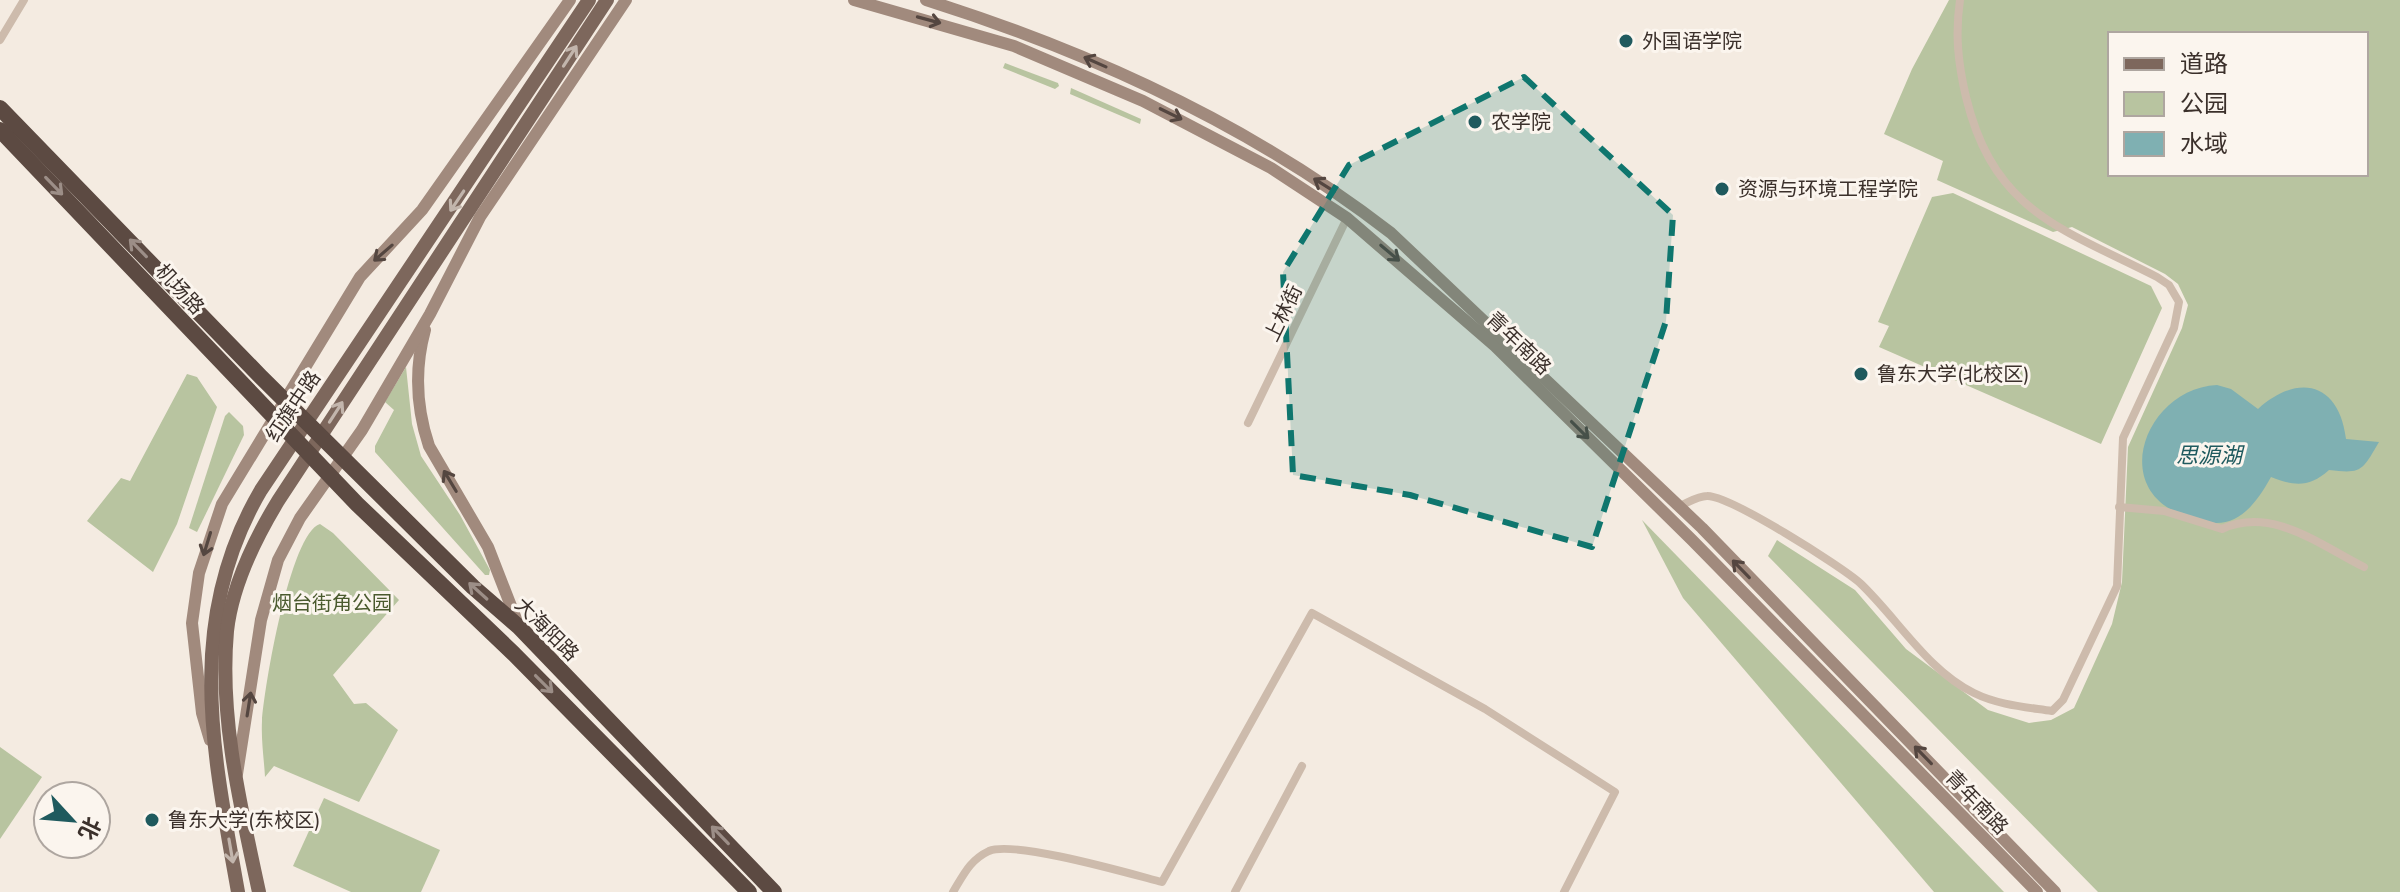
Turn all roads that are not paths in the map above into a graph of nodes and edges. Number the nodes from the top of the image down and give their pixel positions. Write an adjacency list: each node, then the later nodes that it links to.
1 (24, 0): 9 (street)
2 (570, 0): 15 (main road, one-way to 15)
3 (589, 0): 12 (main road, 红旗中路)
4 (607, 0): 12 (main road, 红旗中路, one-way to 4)
5 (626, 0): 12 (main road)
6 (854, 0): 13 (main road, 青年南路, one-way to 13)
7 (926, 0): 20 (main road, 青年南路, one-way to 7)
8 (1960, 0): 21 (street)
9 (0, 40)
10 (0, 108): 15 (highway, 机场路, one-way to 10)
11 (0, 130): 16 (highway, 机场路, one-way to 16)
12 (514, 146): 14 (main road); 24 (main road, 红旗中路, one-way to 24); 26 (main road, 红旗中路, one-way to 12)
13 (1347, 218): 17 (street, 上林街); 34 (main road, 青年南路, one-way to 34)
14 (430, 314): 18 (main road); 23 (main road, one-way to 14)
15 (285, 401): 16 (main road); 18 (highway, 大海阳路)
16 (274, 416): 19 (highway, 机场路); 24 (main road, one-way to 24)
17 (1248, 423)
18 (344, 456): 19 (main road); 23 (highway, 大海阳路, one-way to 18)
19 (332, 474): 26 (main road, one-way to 19); 29 (highway, 大海阳路, one-way to 29)
20 (1679, 506): 21 (street); 35 (main road, 青年南路, one-way to 20)
21 (2119, 507): 22 (street)
22 (2364, 567)
23 (519, 627): 30 (highway, 大海阳路, one-way to 23)
24 (214, 754): 27 (main road, 红旗中路, one-way to 27)
25 (1302, 766): 32 (street)
26 (236, 781): 28 (main road, 红旗中路)
27 (238, 892)
28 (259, 892)
29 (749, 892)
30 (774, 892)
31 (953, 892): 33 (street)
32 (1235, 892)
33 (1564, 892)
34 (2037, 892)
35 (2055, 892)

